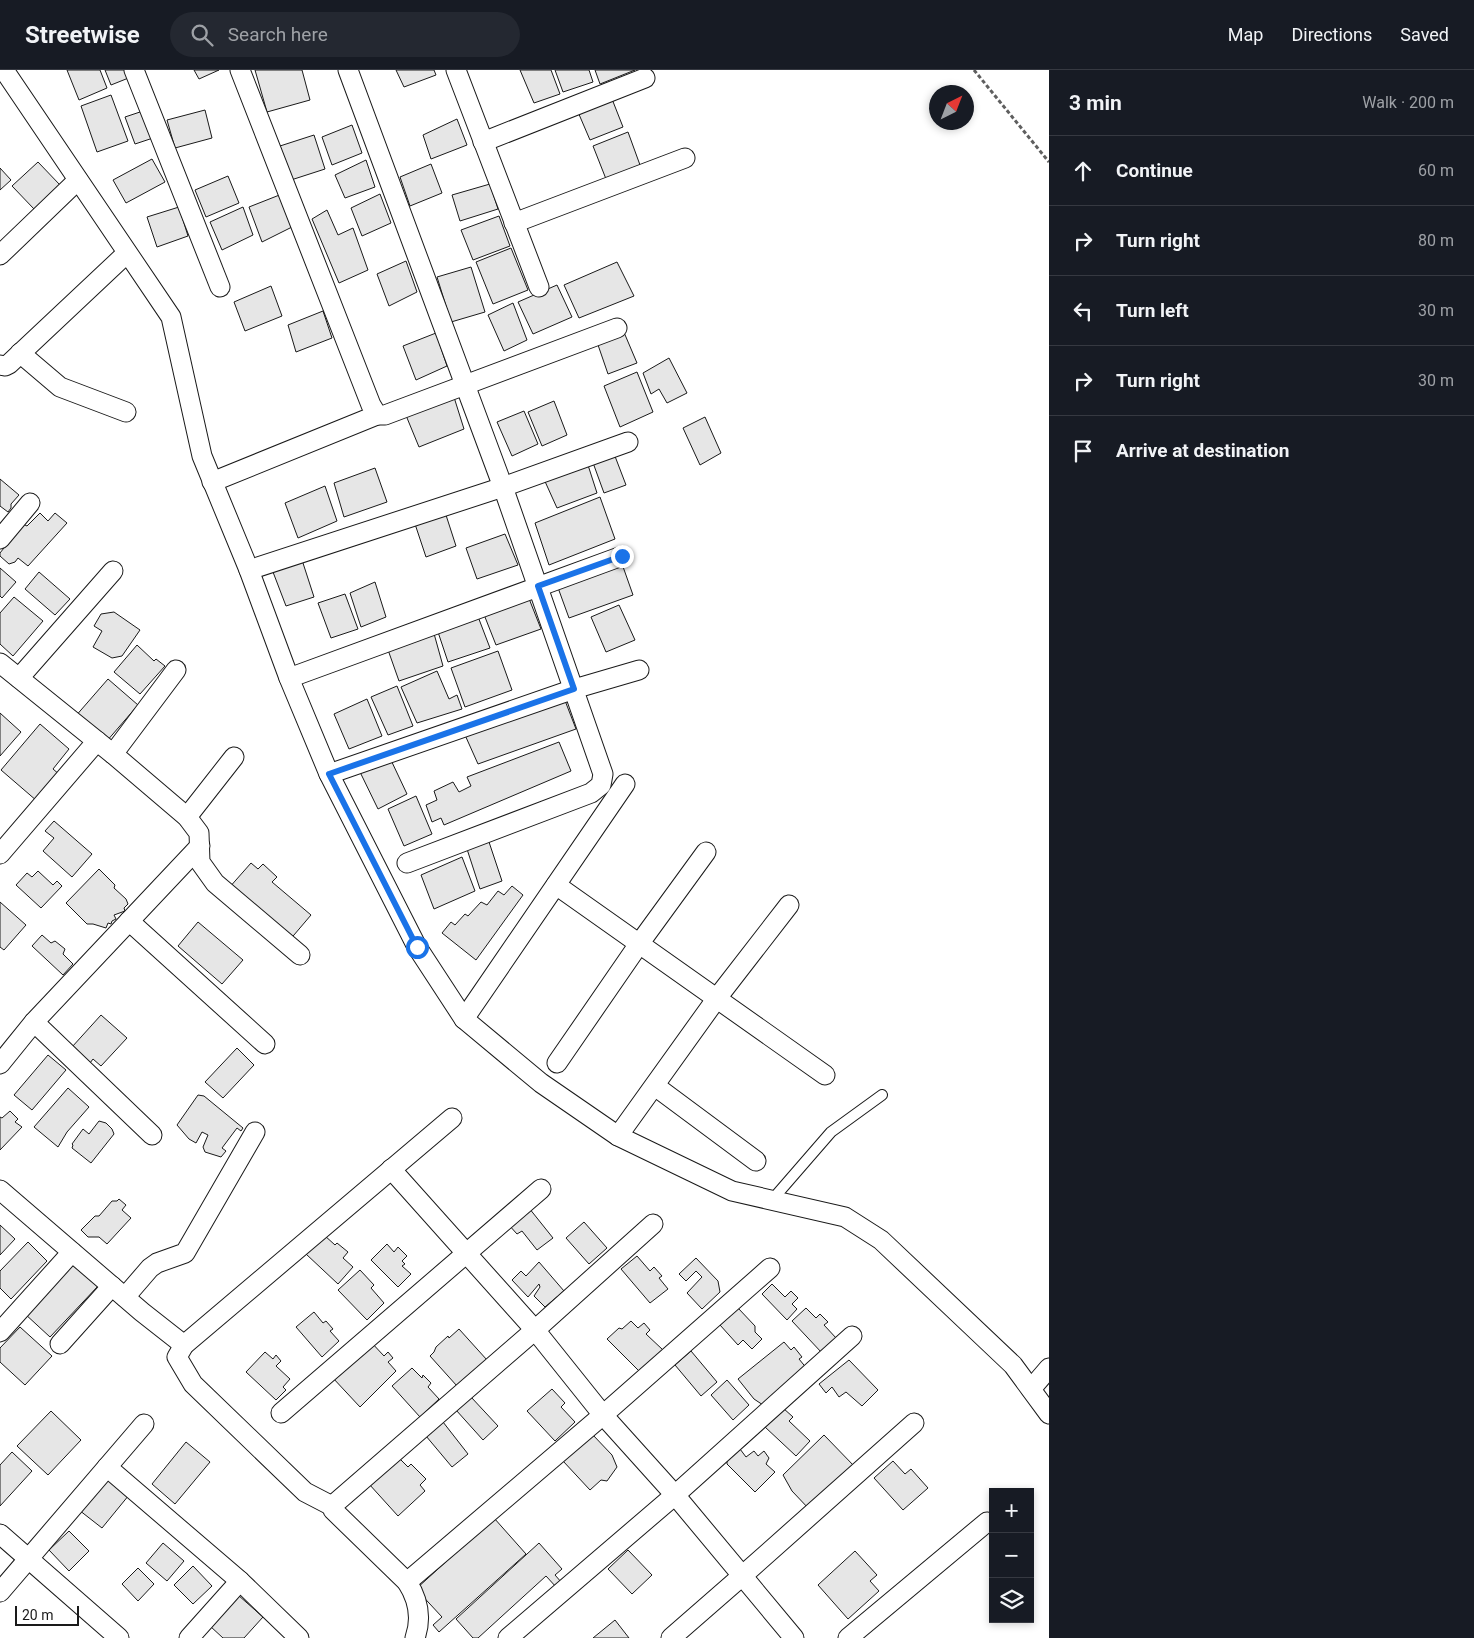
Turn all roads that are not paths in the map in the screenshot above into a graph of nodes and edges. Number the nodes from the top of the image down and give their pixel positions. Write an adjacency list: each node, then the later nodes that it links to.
1 (4, 70): 9 (street)
2 (134, 70): 13 (street)
3 (240, 70): 20 (street)
4 (348, 70): 18 (street)
5 (456, 70): 7 (street)
6 (645, 78): 7 (street)
7 (484, 142): 10 (street)
8 (685, 158): 10 (street)
9 (78, 180): 11 (street); 12 (street)
10 (514, 223): 14 (street)
11 (128, 253): 16 (street); 22 (street)
12 (0, 255)
13 (220, 287)
14 (539, 287)
15 (617, 328): 18 (street)
16 (20, 354): 17 (street); 19 (street)
17 (0, 365)
18 (465, 385): 20 (street); 23 (street)
19 (126, 412)
20 (377, 415): 22 (street)
21 (628, 442): 23 (street)
22 (212, 482): 27 (street)
23 (503, 487): 27 (street); 29 (street)
24 (30, 503): 25 (street)
25 (0, 539)
26 (622, 556): 29 (street)
27 (249, 570): 34 (street)
28 (113, 571): 33 (street)
29 (538, 586): 34 (street); 35 (street)
30 (0, 663): 33 (street)
31 (176, 670): 37 (street)
32 (639, 670): 35 (street)
33 (19, 678): 36 (street)
34 (289, 678): 39 (street)
35 (574, 689): 39 (street); 45 (street)
36 (97, 740): 37 (street); 44 (street)
37 (114, 754): 41 (street)
38 (234, 757): 41 (street)
39 (329, 774): 52 (street)
40 (625, 784): 46 (street)
41 (187, 817): 42 (street)
42 (200, 846): 48 (street); 50 (street)
43 (706, 852): 49 (street)
44 (0, 854)
45 (407, 863)
46 (556, 885): 49 (street); 52 (street)
47 (789, 906): 51 (street)
48 (129, 921): 53 (street); 54 (street)
49 (639, 944): 51 (street); 55 (street)
50 (300, 955)
51 (717, 998): 57 (street); 58 (street)
52 (464, 1019): 63 (street)
53 (34, 1022): 56 (street); 62 (street)
54 (265, 1044)
55 (557, 1062)
56 (0, 1064)
57 (825, 1075)
58 (654, 1086): 63 (street); 64 (street)
59 (882, 1095): 68 (lane)
60 (452, 1118): 65 (street)
61 (255, 1132): 73 (street)
62 (152, 1134)
63 (618, 1136): 68 (street)
64 (756, 1161)
65 (391, 1169): 71 (street); 78 (street)
66 (541, 1189): 71 (street)
67 (0, 1190): 70 (street)
68 (772, 1200): 80 (street)
69 (653, 1224): 74 (street)
70 (72, 1252): 73 (street); 75 (street)
71 (465, 1253): 74 (street); 81 (street)
72 (770, 1268): 82 (street)
73 (118, 1291): 77 (street); 78 (street)
74 (535, 1330): 82 (street); 88 (street)
75 (0, 1332)
76 (852, 1336): 87 (street)
77 (60, 1344)
78 (184, 1345): 88 (street)
79 (1049, 1368): 80 (street)
80 (1030, 1389): 83 (street)
81 (282, 1413)
82 (603, 1414): 87 (street); 94 (street)
83 (1049, 1414)
84 (914, 1423): 92 (street)
85 (144, 1424): 86 (street)
86 (107, 1467): 91 (street); 93 (street)
87 (675, 1495): 92 (street); 100 (street)
88 (332, 1506): 94 (street)
89 (987, 1522): 103 (street)
90 (0, 1534): 91 (street)
91 (28, 1559): 95 (street); 96 (street)
92 (742, 1576): 101 (street); 102 (street)
93 (240, 1581): 97 (street); 98 (street)
94 (407, 1582): 99 (street)
95 (0, 1592)
96 (119, 1638)
97 (189, 1638)
98 (299, 1638)
99 (415, 1638)
100 (508, 1638)
101 (671, 1638)
102 (794, 1638)
103 (848, 1638)

